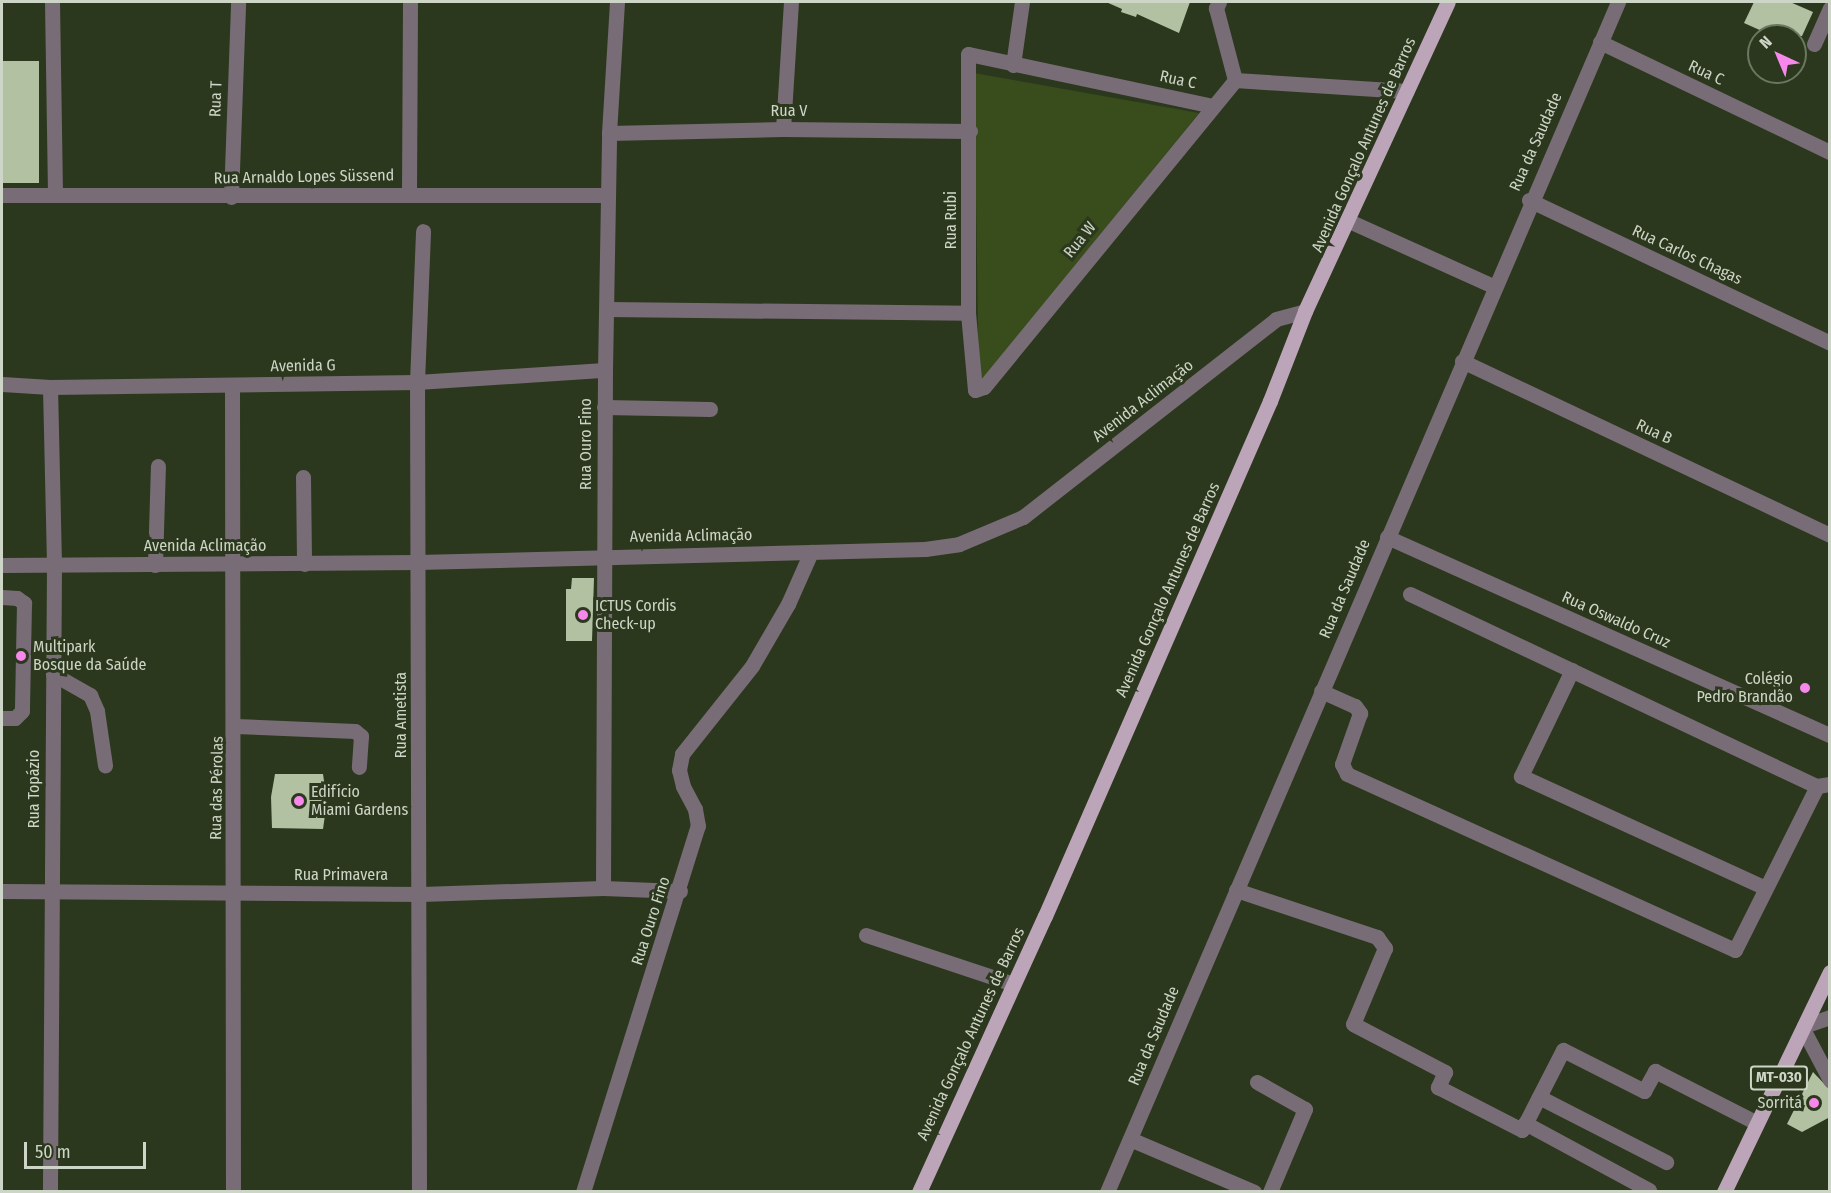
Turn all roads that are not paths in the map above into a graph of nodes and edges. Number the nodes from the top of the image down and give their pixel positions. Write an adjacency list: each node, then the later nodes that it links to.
1 (51, 2): 23 (street)
2 (238, 2): 26 (street, Rua T)
3 (410, 2): 22 (street)
4 (617, 2): 20 (street, Rua Ouro Fino)
5 (791, 2): 18 (street)
6 (1022, 2): 14 (street)
7 (1219, 2): 15 (street)
8 (1448, 2): 16 (main road, Avenida Gonçalo Antunes de Barros)
9 (1617, 2): 11 (street, Rua da Saudade)
10 (1830, 8): 12 (street)
11 (1600, 42): 21 (street, Rua C); 27 (street, Rua da Saudade)
12 (1814, 44)
13 (968, 54): 14 (street, Rua C); 19 (street, Rua Rubi)
14 (1013, 65): 17 (street, Rua C)
15 (1235, 80): 16 (street); 17 (street, Rua C)
16 (1407, 91): 28 (main road, Avenida Gonçalo Antunes de Barros)
17 (1213, 106): 41 (street, Rua W)
18 (783, 129): 19 (street, Rua V); 20 (street, Rua V)
19 (970, 131): 33 (street, Rua Rubi)
20 (609, 134): 25 (street, Rua Ouro Fino)
21 (1830, 152)
22 (409, 193): 25 (street, Rua Arnaldo Lopes Süssend); 26 (street, Rua Arnaldo Lopes Süssend)
23 (55, 194): 24 (street, Rua Arnaldo Lopes Süssend); 26 (street, Rua Arnaldo Lopes Süssend)
24 (2, 195)
25 (608, 195): 31 (street, Rua Ouro Fino)
26 (231, 197)
27 (1529, 200): 30 (street, Rua da Saudade); 34 (street, Rua Carlos Chagas)
28 (1349, 220): 30 (street); 32 (main road, Avenida Gonçalo Antunes de Barros)
29 (423, 231): 37 (street, Rua Ametista)
30 (1493, 286): 35 (street, Rua da Saudade)
31 (608, 309): 33 (street); 36 (street, Rua Ouro Fino)
32 (1305, 311): 48 (street, Avenida Aclimação); 77 (main road, Avenida Gonçalo Antunes de Barros)
33 (968, 313): 41 (street, Rua Rubi)
34 (1830, 343)
35 (1462, 361): 46 (street, Rua B); 47 (street, Rua da Saudade)
36 (604, 370): 37 (street, Avenida G); 42 (street, Rua Ouro Fino)
37 (417, 382): 39 (street, Avenida G); 50 (street, Rua Ametista)
38 (2, 384): 40 (street, Avenida G)
39 (232, 385): 40 (street, Avenida G); 55 (street, Rua das Pérolas)
40 (50, 387): 53 (street, Rua Topázio)
41 (973, 387)
42 (604, 407): 43 (street); 49 (street, Rua Ouro Fino)
43 (710, 409)
44 (158, 466): 54 (street)
45 (303, 477): 51 (street)
46 (1830, 535)
47 (1387, 537): 60 (street, Rua da Saudade); 63 (street, Rua Oswaldo Cruz)
48 (811, 552): 49 (street, Avenida Aclimação); 70 (street, Rua Ouro Fino)
49 (604, 556): 50 (street, Avenida Aclimação); 67 (street, Rua Ouro Fino)
50 (418, 562): 51 (street, Avenida Aclimação); 74 (street, Rua Ametista)
51 (304, 564): 55 (street, Avenida Aclimação)
52 (2, 565): 53 (street, Avenida Aclimação)
53 (54, 565): 54 (street, Avenida Aclimação); 59 (street, Rua Topázio)
54 (155, 565): 55 (street, Avenida Aclimação)
55 (235, 565): 62 (street, Rua das Pérolas)
56 (1410, 594): 58 (street)
57 (2, 597): 61 (street)
58 (1572, 670): 66 (street); 68 (street)
59 (53, 674): 64 (street); 72 (street, Rua Topázio)
60 (1321, 691): 68 (street); 71 (street, Rua da Saudade)
61 (2, 718)
62 (235, 726): 65 (street); 73 (street, Rua das Pérolas)
63 (1830, 735)
64 (105, 765)
65 (359, 767)
66 (1823, 785): 68 (street)
67 (603, 888): 70 (street, Rua Primavera); 74 (street, Rua Primavera)
68 (1766, 888)
69 (2, 891): 72 (street, Rua Primavera)
70 (680, 891): 92 (street, Rua Ouro Fino)
71 (1236, 891): 83 (street); 85 (street, Rua da Saudade)
72 (51, 892): 73 (street, Rua Primavera); 89 (street, Rua Topázio)
73 (233, 893): 74 (street, Rua Primavera); 90 (street, Rua das Pérolas)
74 (421, 894): 91 (street, Rua Ametista)
75 (866, 935): 77 (street)
76 (1830, 972): 79 (main road, MT-030)
77 (1013, 984): 93 (main road, Avenida Gonçalo Antunes de Barros)
78 (1830, 1017): 79 (street)
79 (1804, 1027): 80 (street); 84 (main road, MT-030)
80 (1830, 1080)
81 (1257, 1082): 96 (street)
82 (1539, 1097): 83 (street); 84 (street); 86 (street)
83 (1525, 1123): 88 (street)
84 (1757, 1124): 87 (main road, MT-030)
85 (1130, 1139): 94 (street, Rua da Saudade); 95 (street)
86 (1666, 1162)
87 (1728, 1189)
88 (1649, 1190)
89 (50, 1191)
90 (233, 1191)
91 (419, 1191)
92 (583, 1191)
93 (919, 1191)
94 (1107, 1191)
95 (1254, 1191)
96 (1270, 1191)

